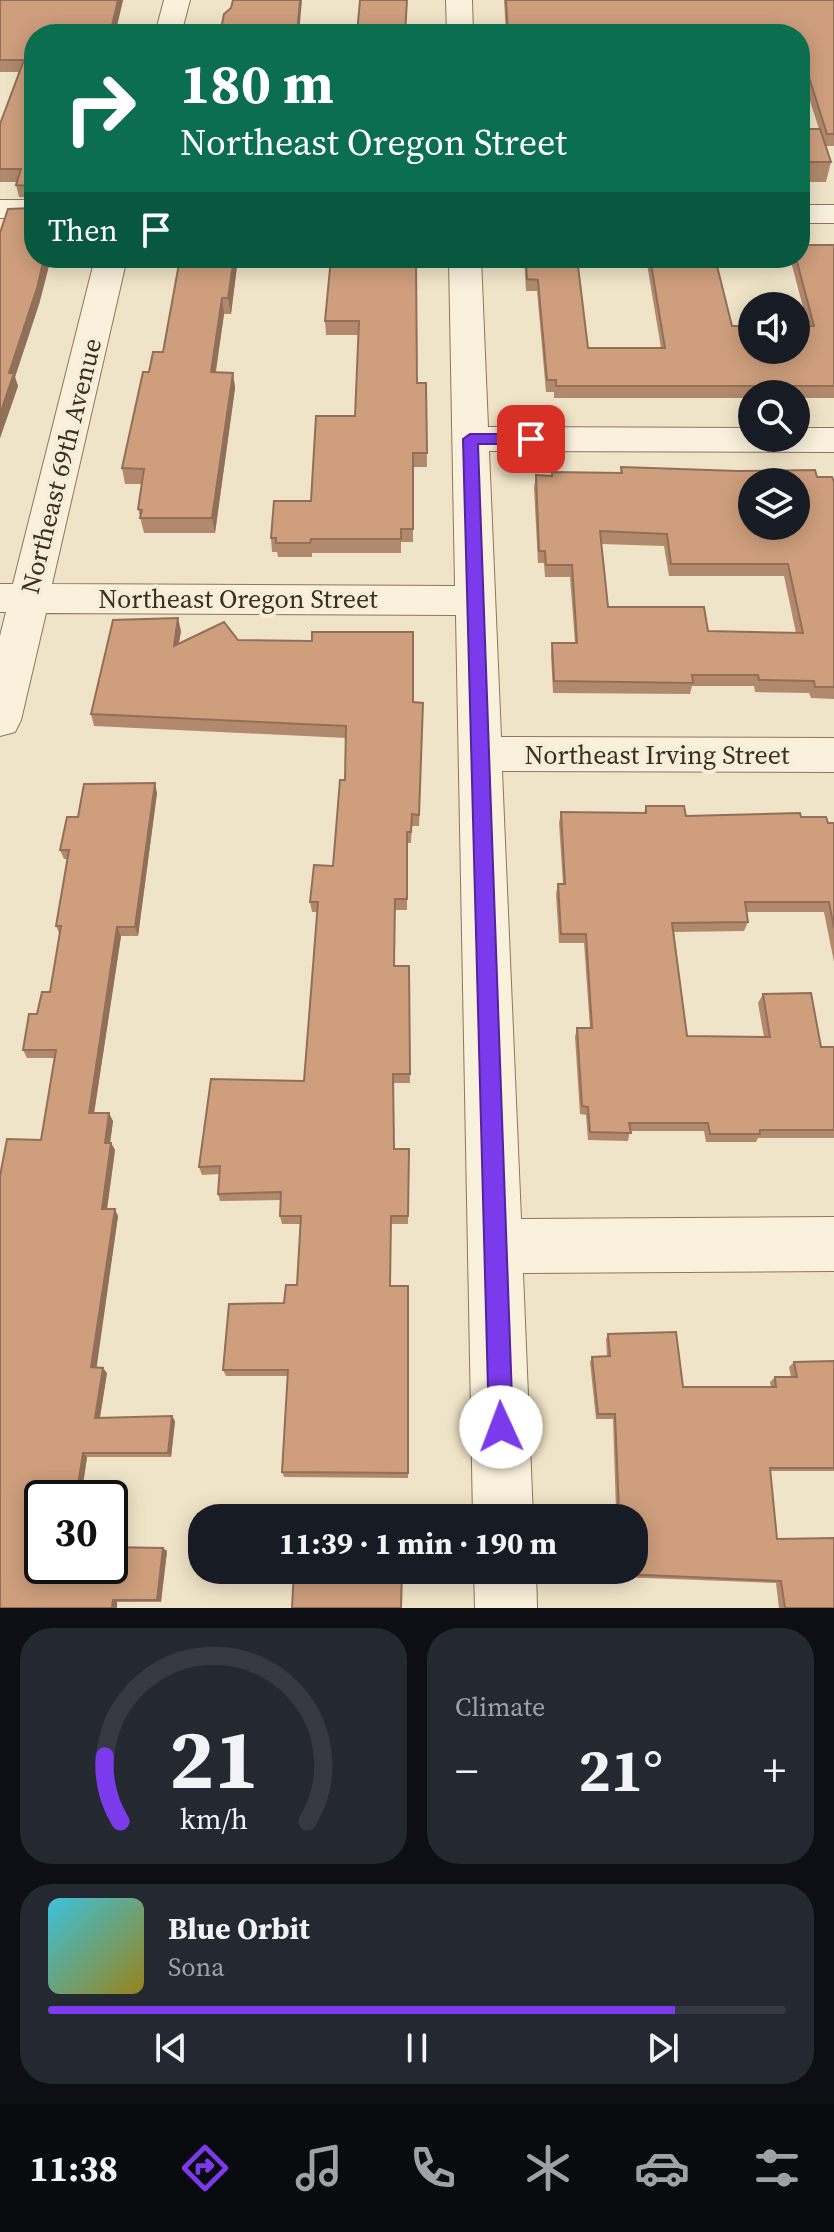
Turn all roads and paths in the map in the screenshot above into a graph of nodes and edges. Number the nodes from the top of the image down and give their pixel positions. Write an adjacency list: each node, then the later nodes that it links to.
1 (177, 0): 3 (street)
2 (459, 0): 4 (street)
3 (171, 24)
4 (460, 24)
5 (0, 209): 6 (street)
6 (24, 209)
7 (810, 214): 8 (street)
8 (834, 214)
9 (108, 268): 13 (street, Northeast 69th Avenue)
10 (465, 268): 11 (street)
11 (470, 439): 12 (street); 14 (street)
12 (834, 440)
13 (14, 598): 14 (street, Northeast Oregon Street); 15 (street, Northeast 69th Avenue)
14 (475, 601): 16 (street)
15 (0, 720)
16 (480, 754): 17 (street, Northeast Irving Street); 19 (street)
17 (834, 755)
18 (834, 1244): 19 (street)
19 (495, 1246): 20 (street)
20 (503, 1504)
21 (505, 1584): 22 (street)
22 (506, 1608)

